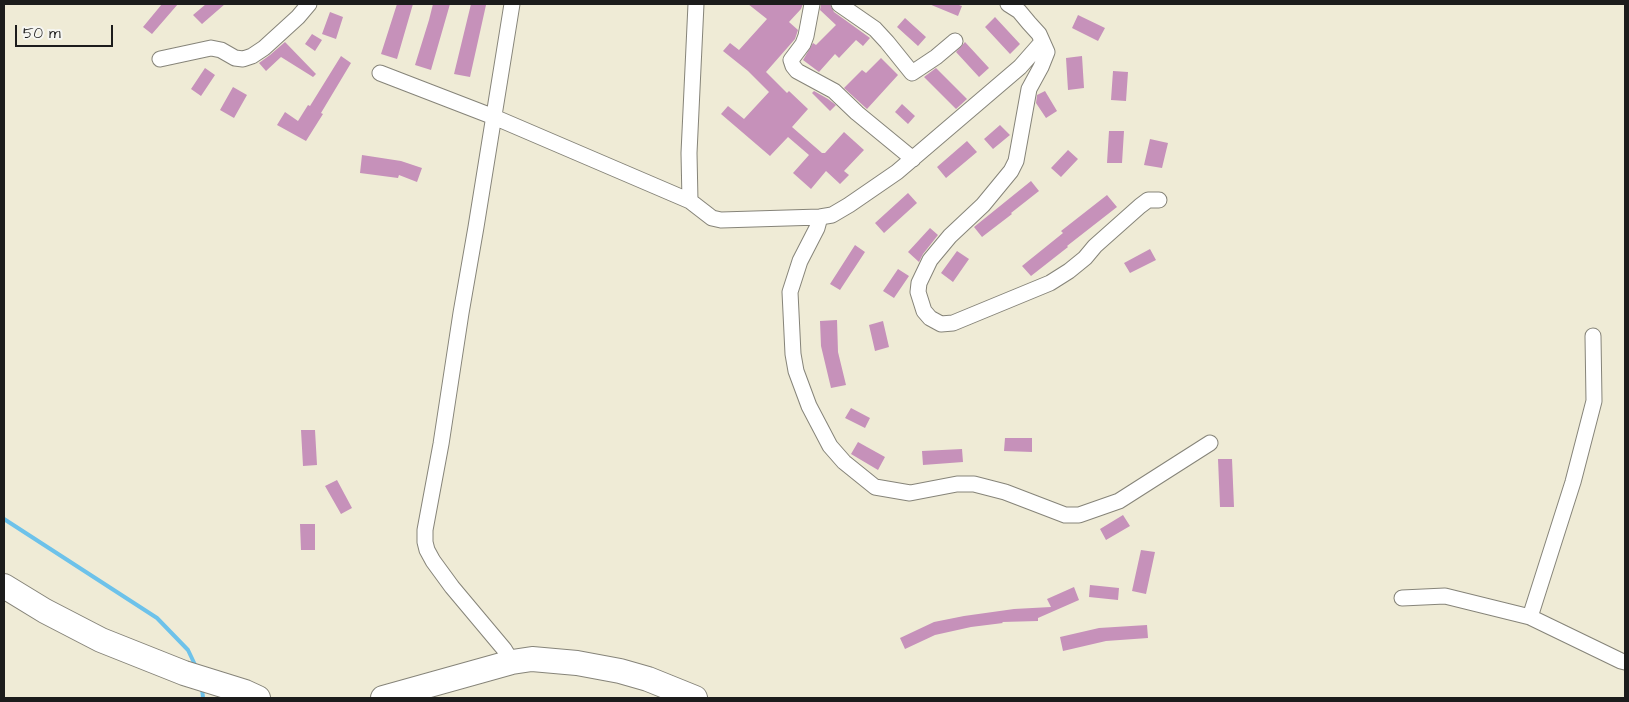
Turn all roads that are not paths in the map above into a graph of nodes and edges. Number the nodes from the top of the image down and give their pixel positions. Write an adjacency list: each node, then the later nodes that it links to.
1 (309, 4): 9 (street)
2 (512, 4): 11 (street)
3 (696, 4): 14 (street)
4 (812, 4): 12 (street)
5 (840, 4): 7 (street)
6 (1008, 4): 8 (street)
7 (955, 41)
8 (1042, 42): 12 (street); 13 (street)
9 (160, 59)
10 (380, 73): 11 (street)
11 (494, 117): 14 (street); 21 (street)
12 (914, 159): 15 (street)
13 (1159, 200)
14 (690, 201): 15 (street)
15 (820, 217): 17 (street)
16 (1593, 336): 20 (street)
17 (1210, 443)
18 (4, 586): 23 (main road)
19 (1402, 598): 20 (street)
20 (1530, 617): 22 (street)
21 (512, 662): 24 (main road); 25 (main road)
22 (1625, 662)
23 (258, 698)
24 (383, 698)
25 (695, 698)

